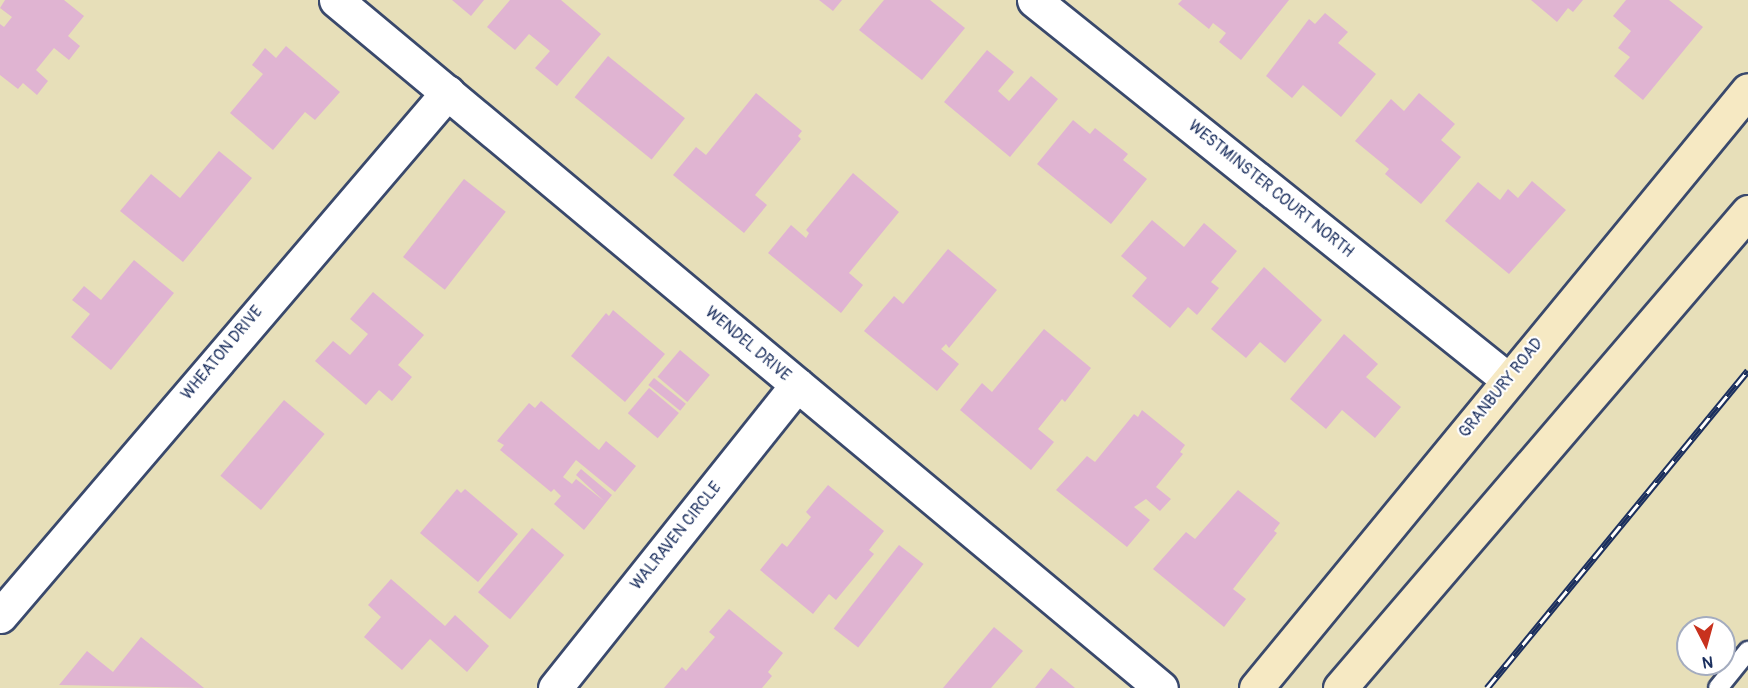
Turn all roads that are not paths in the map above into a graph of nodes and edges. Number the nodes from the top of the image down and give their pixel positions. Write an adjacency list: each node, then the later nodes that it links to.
1 (336, 0): 4 (street, WENDEL DRIVE)
2 (1034, 0): 6 (street, WESTMINSTER COURT NORTH)
3 (1748, 90): 6 (main road, GRANBURY ROAD)
4 (448, 92): 7 (street, WENDEL DRIVE); 8 (street, WHEATON DRIVE)
5 (1748, 212): 13 (main road)
6 (1508, 379): 12 (main road, GRANBURY ROAD)
7 (796, 385): 10 (street, WALRAVEN CIRCLE); 11 (street, WENDEL DRIVE)
8 (0, 616)
9 (1748, 651): 14 (lane)
10 (555, 688)
11 (1161, 688)
12 (1256, 688)
13 (1340, 688)
14 (1718, 688)

